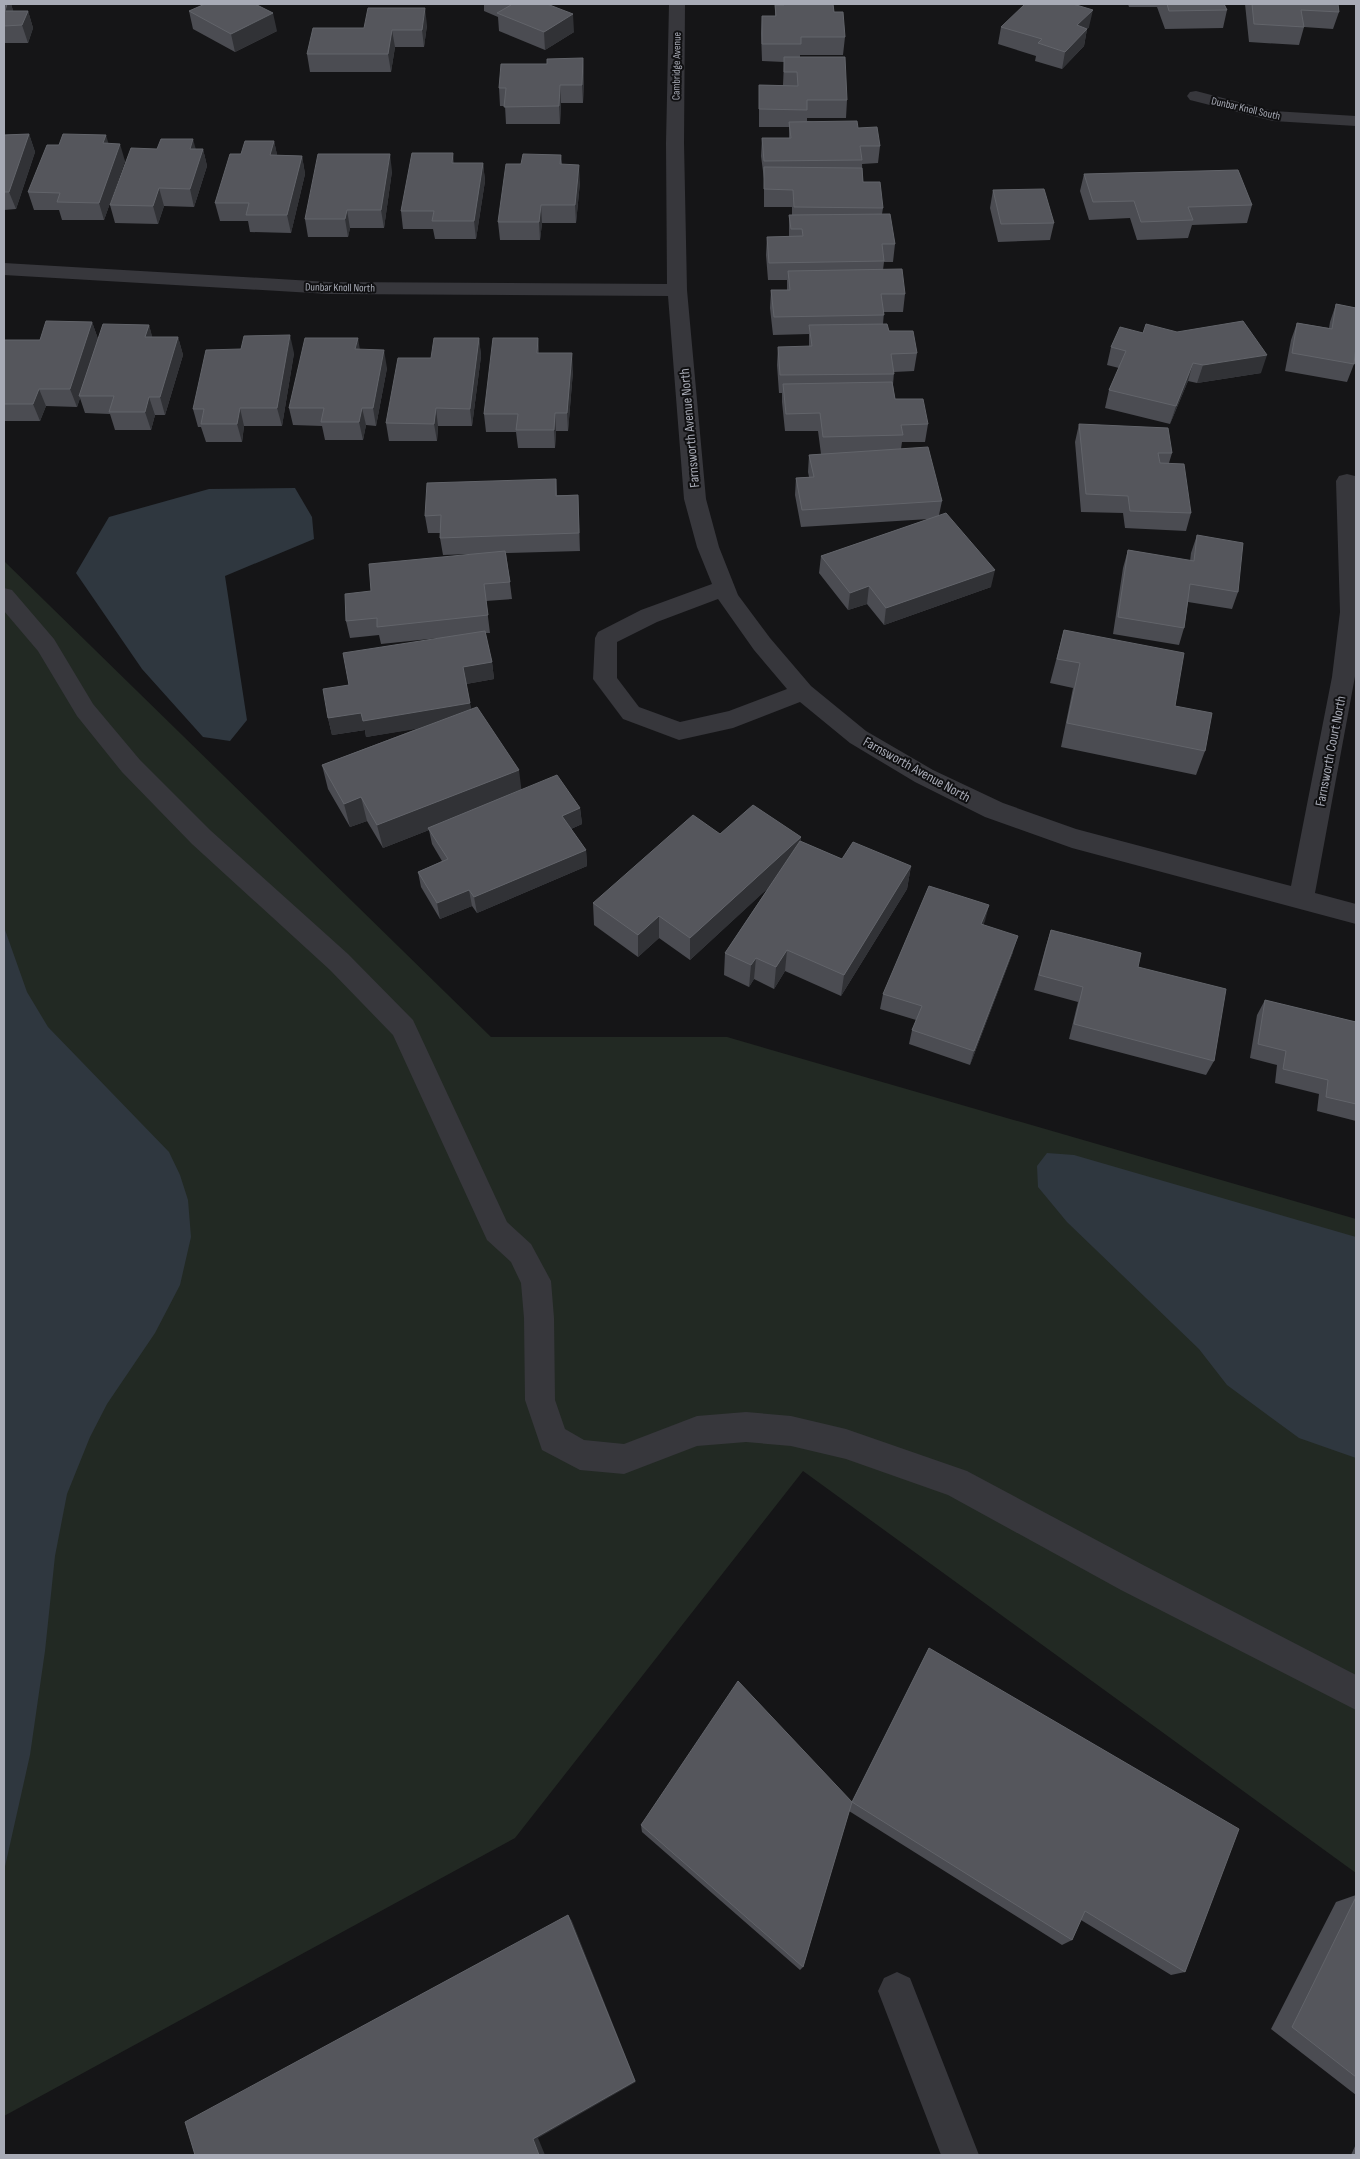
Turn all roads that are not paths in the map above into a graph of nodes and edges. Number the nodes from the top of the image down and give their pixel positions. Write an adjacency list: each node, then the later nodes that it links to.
1 (677, 4): 4 (street, Cambridge Avenue)
2 (1196, 96): 3 (street, Dunbar Knoll South)
3 (1356, 121)
4 (675, 129): 6 (street, Farnsworth Avenue North)
5 (4, 269): 6 (street, Dunbar Knoll North)
6 (677, 290): 8 (street, Farnsworth Avenue North)
7 (1347, 482): 11 (street, Farnsworth Court North)
8 (725, 588): 10 (street, Farnsworth Avenue North); 10 (street)
9 (4, 596): 13 (street)
10 (803, 692): 11 (street, Farnsworth Avenue North)
11 (1301, 899): 12 (street, Farnsworth Avenue North)
12 (1356, 914)
13 (1356, 1693)
14 (897, 1990): 15 (street)
15 (960, 2155)

